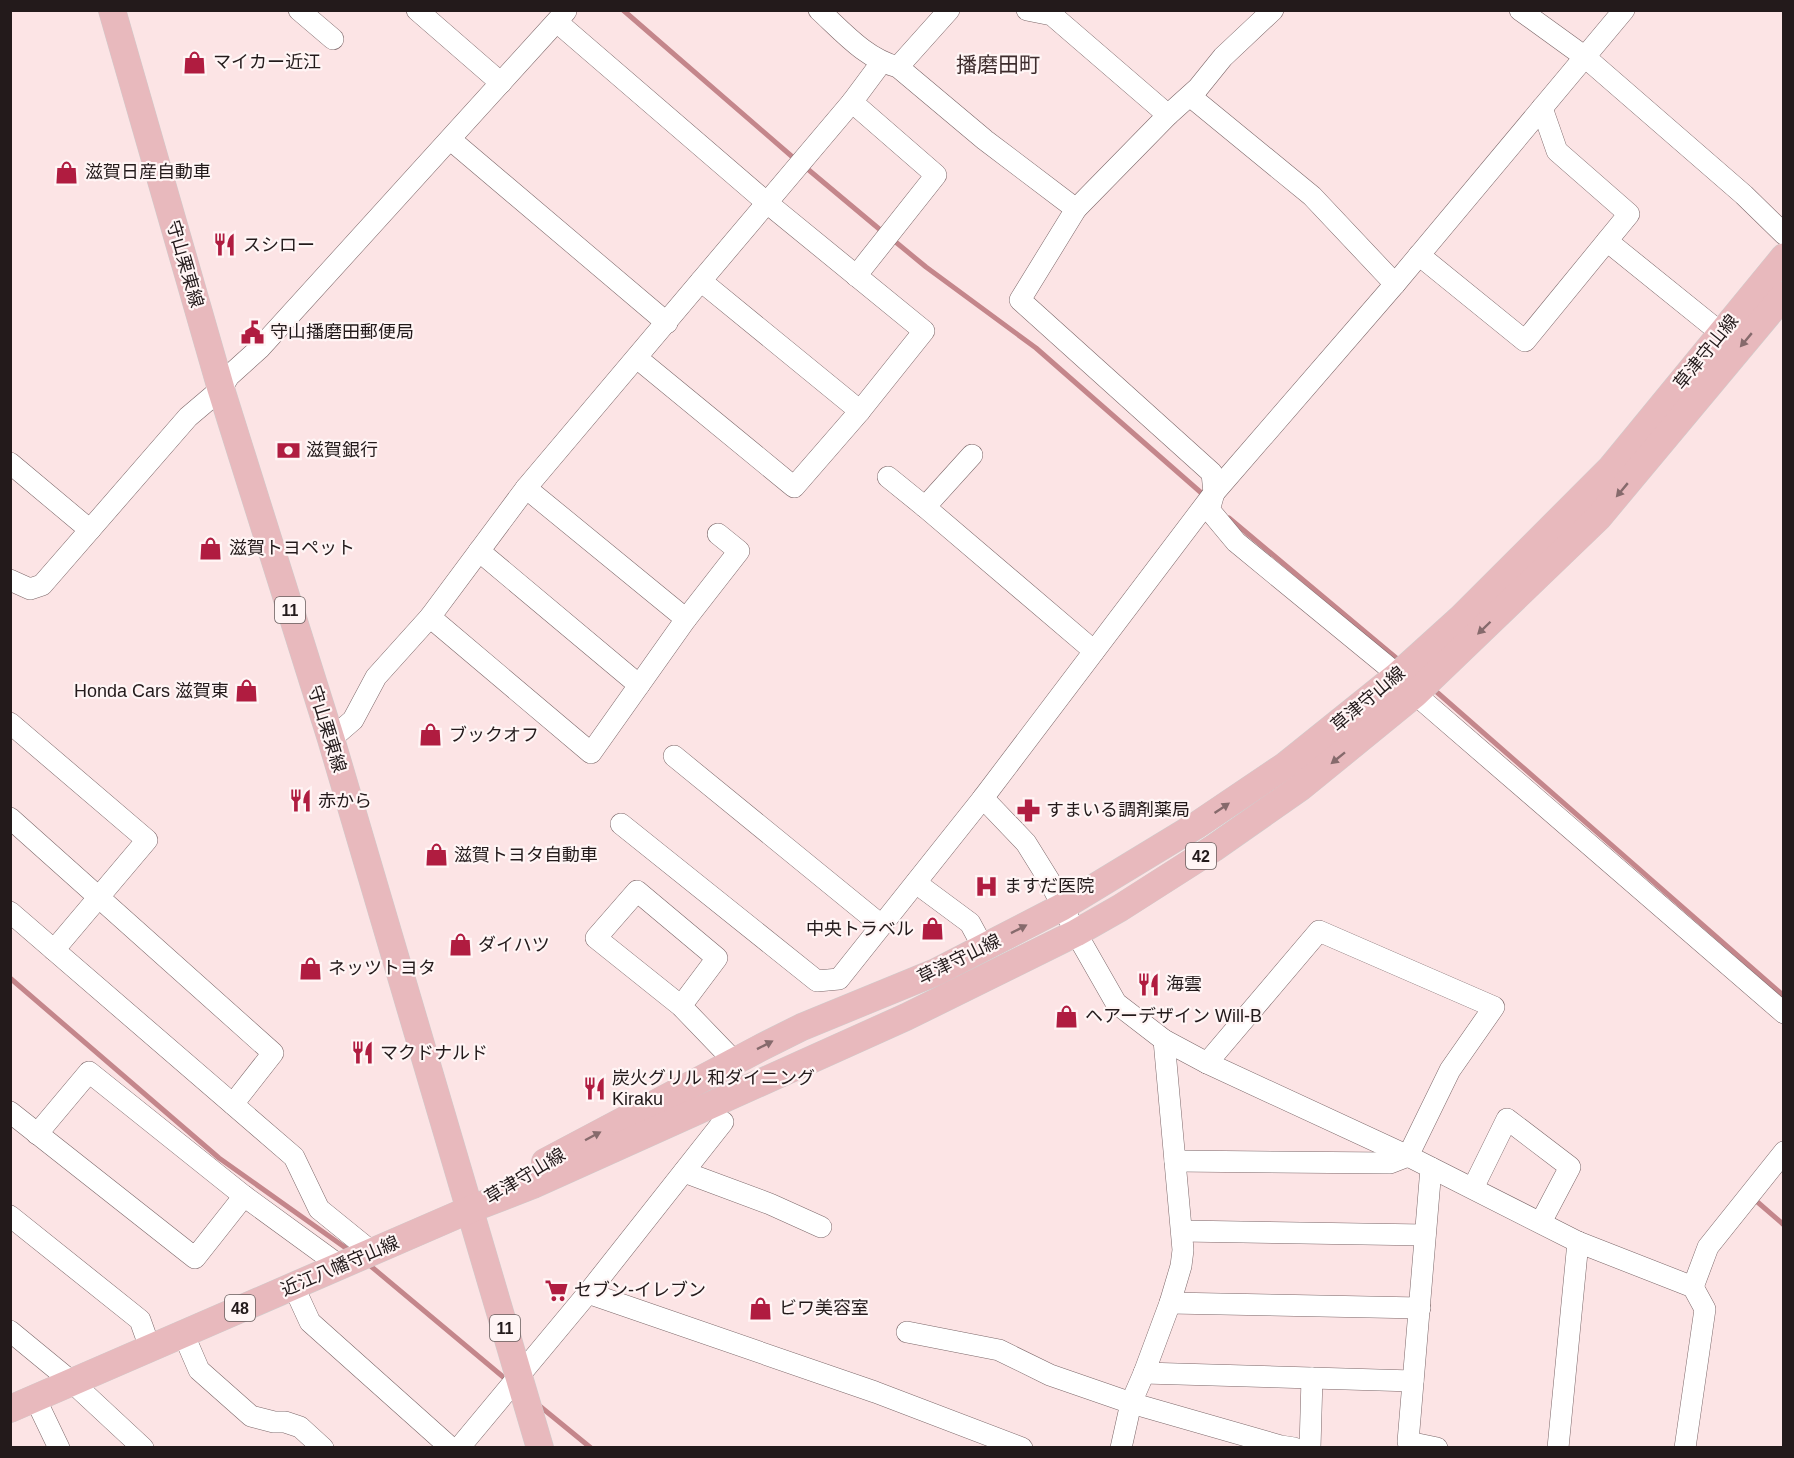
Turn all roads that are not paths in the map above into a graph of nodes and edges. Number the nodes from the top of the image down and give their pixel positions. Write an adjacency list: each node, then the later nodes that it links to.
1 (112, 10): 33 (main road, 守山栗東線 / 11)
2 (299, 10): 11 (street)
3 (417, 10): 14 (street)
4 (819, 10): 13 (street)
5 (949, 10): 13 (street)
6 (1027, 10): 18 (street)
7 (1273, 10): 15 (street)
8 (1520, 10): 12 (street)
9 (1624, 10): 12 (street)
10 (562, 16): 14 (street); 20 (street)
11 (333, 39)
12 (1585, 57): 17 (street); 22 (street)
13 (890, 65): 16 (street); 21 (street)
14 (501, 83): 19 (street)
15 (1190, 96): 18 (street); 28 (street)
16 (852, 102): 20 (street); 26 (street)
17 (1542, 108): 23 (street); 24 (street)
18 (1168, 115): 21 (street)
19 (451, 140): 30 (street); 33 (street)
20 (766, 202): 26 (street); 27 (street)
21 (1076, 209): 39 (street)
22 (1784, 234)
23 (1607, 241): 24 (street); 31 (street)
24 (1419, 255): 28 (street)
25 (1784, 257): 31 (main road, 草津守山線 / 42)
26 (856, 276): 34 (street)
27 (701, 281): 30 (street); 34 (street)
28 (1395, 284): 39 (street)
29 (1784, 295): 48 (main road, 草津守山線 / 42, one-way to 48)
30 (667, 323): 32 (street)
31 (1721, 333): 48 (main road, 草津守山線 / 42)
32 (637, 358): 34 (street); 38 (street)
33 (221, 389): 41 (street); 51 (main road, 守山栗東線 / 11)
34 (860, 411)
35 (972, 455): 40 (street)
36 (10, 463): 41 (street)
37 (888, 477): 40 (street)
38 (526, 489): 43 (street); 46 (street)
39 (1214, 493): 47 (street); 48 (street)
40 (926, 507): 47 (street)
41 (90, 530): 44 (street)
42 (718, 534): 46 (street)
43 (479, 551): 45 (street); 49 (street)
44 (10, 580)
45 (430, 616): 49 (street); 51 (street)
46 (686, 619): 49 (street)
47 (1094, 651): 53 (street)
48 (1406, 684): 58 (main road, 草津守山線 / 42, one-way to 48); 61 (main road, 草津守山線 / 42, one-way to 61); 65 (street)
49 (639, 685)
50 (10, 723): 57 (street)
51 (331, 739): 80 (main road, 守山栗東線 / 11)
52 (674, 756): 60 (street)
53 (983, 798): 56 (street); 58 (street)
54 (10, 818): 57 (street)
55 (621, 824): 60 (street)
56 (916, 883): 60 (street); 62 (street)
57 (98, 897): 63 (street); 69 (street)
58 (1062, 907): 61 (street); 62 (main road, 草津守山線 / 42, one-way to 58)
59 (10, 912): 63 (street)
60 (881, 925)
61 (1076, 933): 66 (street); 80 (main road, 草津守山線 / 42)
62 (983, 947): 67 (main road, 草津守山線 / 42, one-way to 62)
63 (54, 950): 69 (street)
64 (681, 1006): 64 (street); 67 (street)
65 (1784, 1013)
66 (1164, 1040): 68 (street); 75 (street)
67 (734, 1061): 80 (main road, 草津守山線 / 42, one-way to 67)
68 (1207, 1063): 74 (street); 74 (street)
69 (233, 1104): 87 (street)
70 (10, 1112): 72 (street)
71 (723, 1122): 77 (street)
72 (37, 1134): 79 (street); 79 (street)
73 (1784, 1152): 90 (street)
74 (1408, 1156): 75 (street); 76 (street)
75 (1175, 1161): 84 (street)
76 (1431, 1168): 78 (street); 85 (street)
77 (684, 1172): 83 (street); 91 (street)
78 (1473, 1188): 82 (street); 82 (street)
79 (243, 1196): 88 (street)
80 (471, 1209): 87 (main road, 近江八幡守山線 / 48); 99 (main road, 守山栗東線 / 11)
81 (10, 1216): 97 (street)
82 (1541, 1222): 86 (street)
83 (821, 1227)
84 (1182, 1231): 85 (street); 92 (street)
85 (1425, 1236): 93 (street)
86 (1578, 1242): 90 (street); 117 (street)
87 (372, 1252): 88 (main road, 近江八幡守山線 / 48)
88 (340, 1266): 89 (main road, 近江八幡守山線 / 48)
89 (293, 1285): 96 (main road, 近江八幡守山線 / 48); 109 (street)
90 (1693, 1287): 118 (street)
91 (588, 1293): 99 (street); 112 (street)
92 (1170, 1302): 93 (street); 98 (street)
93 (1420, 1308): 101 (street)
94 (10, 1330): 102 (street)
95 (907, 1332): 104 (street)
96 (183, 1333): 97 (main road, 近江八幡守山線 / 48); 108 (street)
97 (150, 1348): 102 (main road, 近江八幡守山線 / 48)
98 (1144, 1373): 100 (street); 104 (street)
99 (519, 1377): 110 (street); 111 (main road, 守山栗東線 / 11)
100 (1312, 1378): 101 (street); 115 (street)
101 (1413, 1381): 116 (street)
102 (72, 1382): 103 (main road, 近江八幡守山線 / 48); 107 (street)
103 (35, 1398): 105 (main road, 近江八幡守山線 / 48); 106 (street)
104 (1131, 1403): 113 (street); 114 (street)
105 (10, 1409)
106 (59, 1448)
107 (143, 1448)
108 (323, 1448)
109 (451, 1448)
110 (459, 1448)
111 (540, 1448)
112 (1022, 1448)
113 (1122, 1448)
114 (1294, 1448)
115 (1310, 1448)
116 (1437, 1448)
117 (1558, 1448)
118 (1685, 1448)

